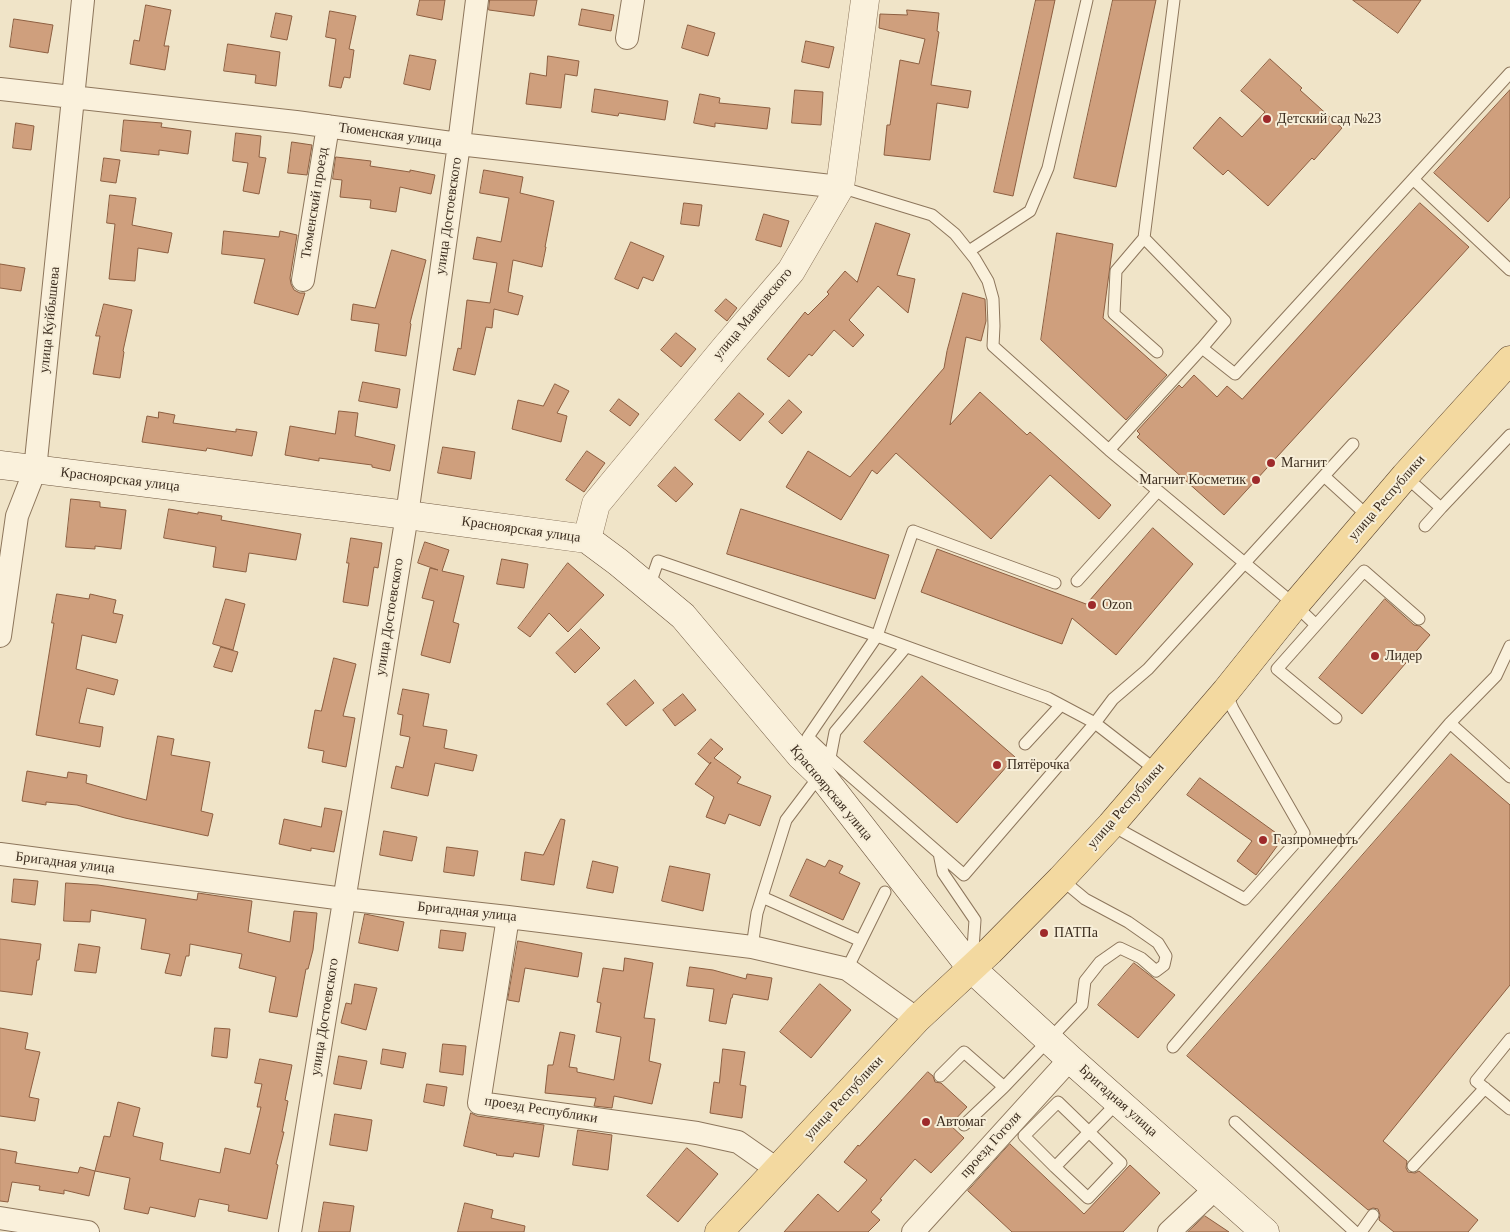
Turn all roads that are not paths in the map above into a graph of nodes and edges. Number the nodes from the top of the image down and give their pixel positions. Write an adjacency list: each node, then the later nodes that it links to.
1 (83, 0): 10 (street, улица Куйбышева)
2 (477, 0): 12 (street, улица Достоевского)
3 (633, 0): 7 (street)
4 (865, 0): 14 (main road, улица Маяковского)
5 (1087, 0): 16 (lane)
6 (1174, 0): 15 (lane)
7 (627, 38)
8 (1510, 73): 13 (lane)
9 (0, 89): 10 (street, Тюменская улица)
10 (73, 97): 11 (street, Тюменская улица); 26 (street, улица Куйбышева)
11 (328, 126): 12 (street, Тюменская улица); 18 (street, Тюменский проезд)
12 (459, 144): 14 (street, Тюменская улица); 31 (street, улица Достоевского)
13 (1414, 180): 17 (lane); 19 (lane)
14 (840, 187): 16 (lane); 34 (main road, улица Маяковского)
15 (1144, 238): 19 (lane); 20 (lane)
16 (969, 251): 24 (lane)
17 (1510, 270)
18 (303, 280)
19 (1202, 348): 24 (lane)
20 (1157, 352)
21 (1510, 360): 28 (main road, улица Республики)
22 (1510, 435): 30 (lane)
23 (1353, 444): 27 (lane)
24 (1109, 450): 29 (lane)
25 (0, 466): 26 (main road, Красноярская улица)
26 (35, 470): 31 (main road, Красноярская улица); 42 (street, улица Куйбышева)
27 (1324, 476): 32 (lane); 35 (lane)
28 (1405, 476): 30 (lane); 32 (main road, улица Республики)
29 (1158, 491): 35 (lane); 36 (lane)
30 (1440, 508): 33 (lane)
31 (407, 515): 34 (main road, Красноярская улица); 62 (street, улица Достоевского)
32 (1370, 518): 39 (main road, улица Республики)
33 (1425, 526)
34 (587, 539): 38 (main road, Красноярская улица)
35 (1245, 564): 39 (lane); 49 (lane)
36 (1077, 581)
37 (1055, 583): 43 (lane)
38 (649, 588): 43 (lane); 52 (main road, Красноярская улица)
39 (1295, 605): 41 (lane); 46 (main road, улица Республики)
40 (1419, 619): 41 (lane)
41 (1316, 625): 48 (lane)
42 (0, 636)
43 (877, 636): 45 (lane); 52 (lane)
44 (1510, 646): 50 (lane)
45 (906, 647): 47 (lane); 53 (lane)
46 (1226, 692): 54 (main road, улица Республики); 56 (lane)
47 (1060, 705): 49 (lane); 51 (lane)
48 (1336, 718)
49 (1095, 723): 54 (lane); 57 (lane)
50 (1450, 723): 55 (lane); 71 (lane)
51 (1025, 744)
52 (804, 746): 53 (main road, Красноярская улица)
53 (825, 767): 57 (lane); 61 (lane); 67 (main road, Красноярская улица)
54 (1157, 771): 56 (main road, улица Республики)
55 (1510, 777)
56 (1111, 825): 59 (main road, улица Республики)
57 (939, 853): 67 (lane)
58 (0, 854): 62 (street, Бригадная улица)
59 (1061, 878): 67 (main road, улица Республики); 70 (lane)
60 (884, 892): 64 (lane)
61 (762, 897): 64 (lane); 65 (lane)
62 (344, 899): 63 (street, Бригадная улица); 88 (street, улица Достоевского)
63 (508, 917): 65 (street, Бригадная улица); 83 (street, проезд Республики)
64 (861, 941): 66 (lane)
65 (752, 947): 66 (street, Бригадная улица)
66 (847, 969): 68 (street, Бригадная улица)
67 (972, 969): 68 (main road, улица Республики); 70 (main road, Бригадная улица)
68 (917, 1019): 83 (main road, улица Республики)
69 (1510, 1039): 75 (lane)
70 (1049, 1040): 72 (main road, Бригадная улица); 74 (lane)
71 (1173, 1046)
72 (1070, 1059): 76 (main road, Бригадная улица); 90 (street, проезд Гоголя)
73 (940, 1076): 74 (lane)
74 (1004, 1087): 79 (lane)
75 (1485, 1088): 77 (lane); 81 (lane)
76 (1118, 1101): 80 (lane); 84 (main road, Бригадная улица)
77 (1510, 1109)
78 (1235, 1122): 93 (lane)
79 (964, 1125)
80 (1089, 1132): 82 (lane); 82 (lane); 82 (lane)
81 (1413, 1166)
82 (1055, 1167)
83 (778, 1170): 89 (main road, улица Республики)
84 (1215, 1189): 91 (street); 92 (main road, Бригадная улица)
85 (1373, 1215): 94 (lane)
86 (0, 1218): 87 (street)
87 (88, 1232)
88 (290, 1232)
89 (719, 1232)
90 (913, 1232)
91 (1169, 1232)
92 (1265, 1232)
93 (1355, 1232)
94 (1361, 1232)

